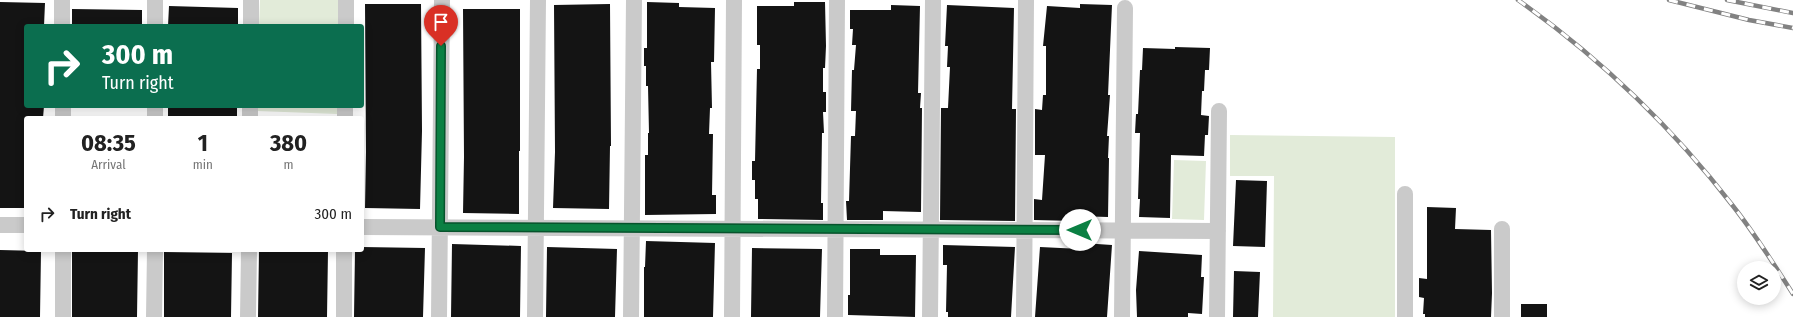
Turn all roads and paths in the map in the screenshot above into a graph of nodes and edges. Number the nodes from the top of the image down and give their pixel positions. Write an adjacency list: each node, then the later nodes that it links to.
1 (62, 0): 13 (street)
2 (155, 0): 14 (street)
3 (251, 0): 15 (street)
4 (346, 0): 16 (street)
5 (442, 0): 22 (street)
6 (538, 0): 23 (street)
7 (634, 0): 24 (street)
8 (734, 0): 25 (street)
9 (837, 0): 26 (street)
10 (933, 0): 28 (street)
11 (1026, 0): 29 (street)
12 (1125, 8): 30 (street)
13 (62, 24)
14 (155, 24)
15 (251, 24)
16 (346, 24)
17 (1219, 111): 31 (street)
18 (1405, 194): 49 (street)
19 (0, 225): 20 (street)
20 (24, 225)
21 (364, 227): 22 (street)
22 (440, 227): 23 (street); 40 (street)
23 (536, 228): 24 (street); 41 (street)
24 (632, 228): 25 (street); 42 (street)
25 (733, 229): 26 (street); 43 (street)
26 (836, 229): 28 (street); 44 (street)
27 (1502, 229): 50 (street)
28 (930, 230): 29 (street); 45 (street)
29 (1024, 230): 30 (street); 46 (street)
30 (1123, 231): 31 (street); 47 (street)
31 (1218, 231): 48 (street)
32 (63, 252): 36 (street)
33 (155, 252): 37 (street)
34 (249, 252): 38 (street)
35 (344, 252): 39 (street)
36 (63, 317)
37 (154, 317)
38 (248, 317)
39 (344, 317)
40 (439, 317)
41 (535, 317)
42 (631, 317)
43 (732, 317)
44 (835, 317)
45 (930, 317)
46 (1024, 317)
47 (1122, 317)
48 (1217, 317)
49 (1405, 317)
50 (1502, 317)

